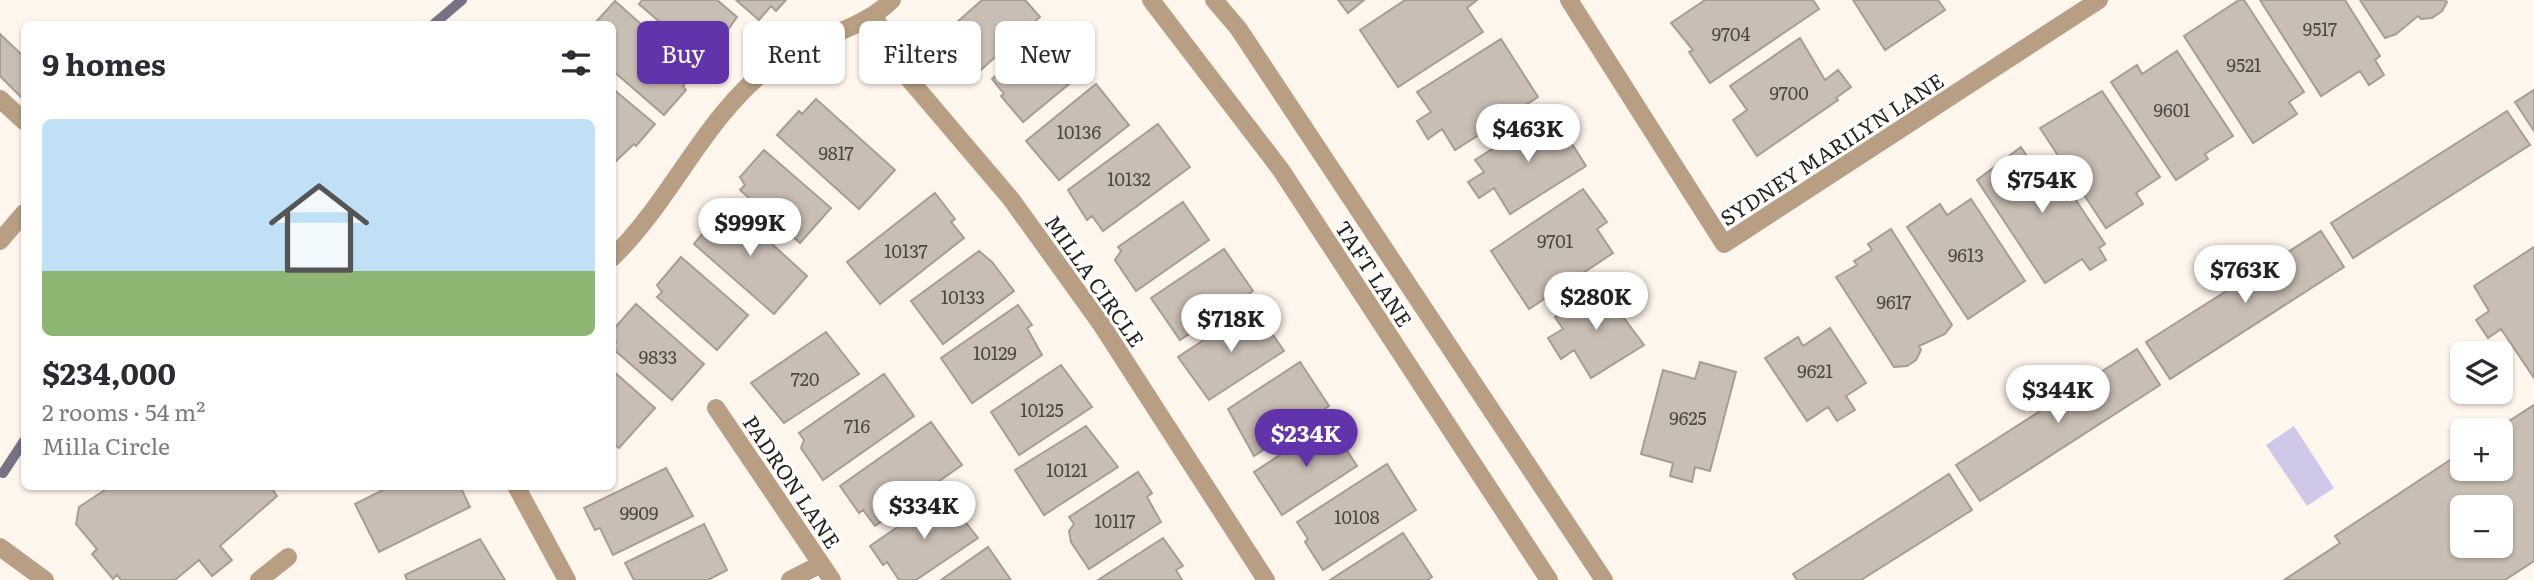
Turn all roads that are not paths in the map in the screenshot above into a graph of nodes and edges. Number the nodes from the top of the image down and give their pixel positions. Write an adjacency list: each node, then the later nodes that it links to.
1 (892, 0): 6 (street)
2 (1151, 0): 23 (street, TAFT LANE)
3 (1214, 0): 24 (street, TAFT LANE)
4 (1569, 0): 5 (street, SYDNEY MARILYN LANE)
5 (2099, 0)
6 (876, 17): 11 (street); 22 (street, MILLA CIRCLE)
7 (0, 99): 8 (street)
8 (21, 118)
9 (21, 216): 10 (street)
10 (0, 241)
11 (616, 254)
12 (716, 408): 16 (street, PADRON LANE)
13 (518, 490): 19 (street)
14 (0, 547): 17 (street)
15 (288, 557): 18 (street)
16 (821, 564): 20 (street); 21 (street, PADRON LANE)
17 (45, 580)
18 (259, 580)
19 (567, 580)
20 (790, 580)
21 (832, 580)
22 (1266, 580)
23 (1549, 580)
24 (1604, 580)

